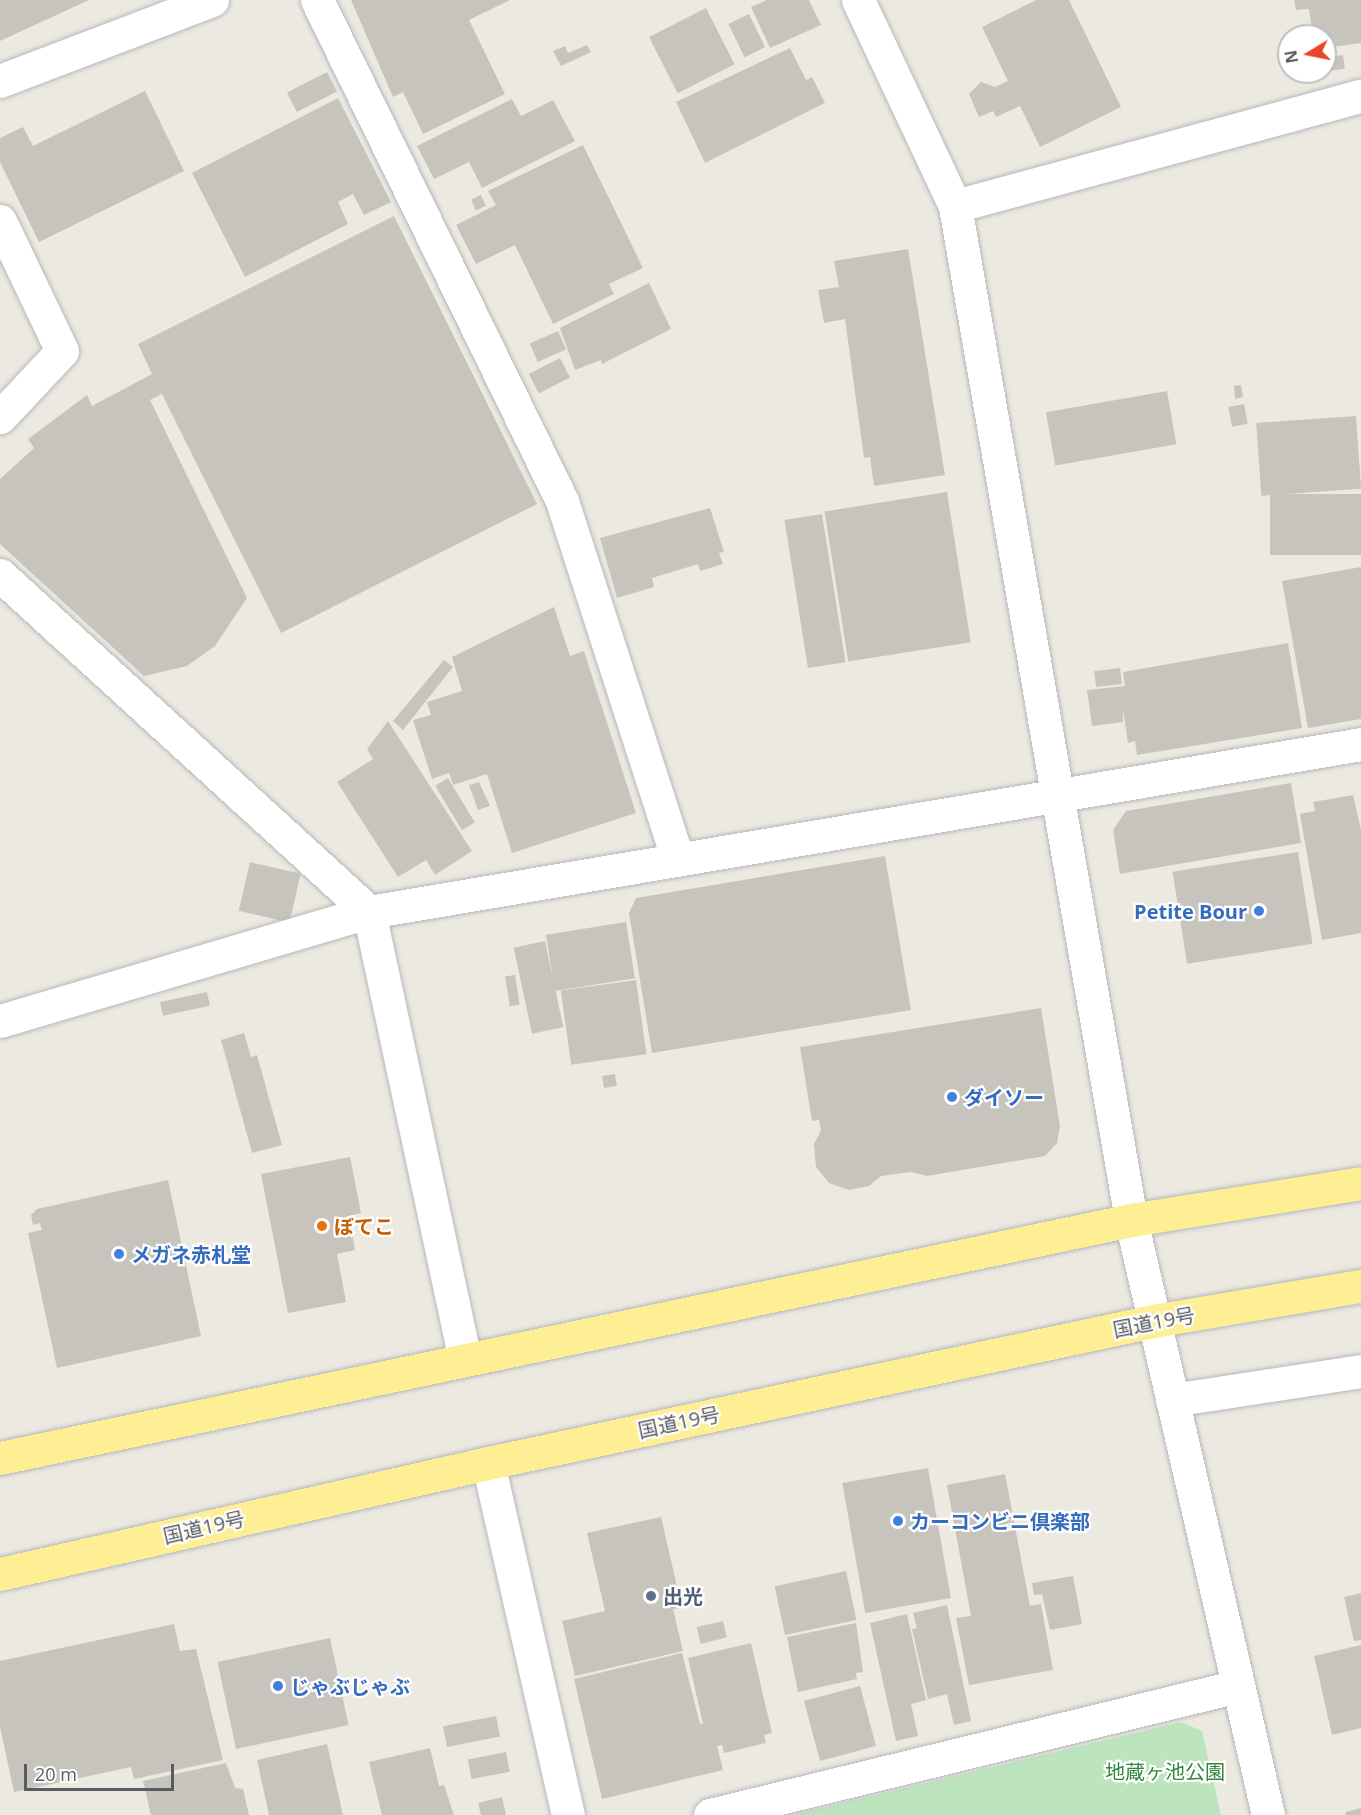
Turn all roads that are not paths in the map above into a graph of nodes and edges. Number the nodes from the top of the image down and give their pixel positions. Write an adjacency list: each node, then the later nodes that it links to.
1 (212, 0): 4 (street)
2 (317, 0): 12 (street)
3 (858, 0): 6 (street)
4 (0, 81)
5 (1361, 96): 6 (street)
6 (954, 206): 11 (street)
7 (0, 221): 8 (street)
8 (0, 417)
9 (0, 575): 13 (street)
10 (1361, 744): 11 (street)
11 (1056, 797): 12 (street); 16 (street)
12 (678, 860): 13 (street)
13 (369, 912): 14 (street); 19 (street)
14 (0, 1021)
15 (1361, 1183): 16 (highway)
16 (1131, 1220): 18 (street); 19 (highway)
17 (1361, 1286): 18 (highway, 国道19号)
18 (1153, 1321): 21 (street); 23 (highway, 国道19号)
19 (465, 1358): 22 (highway)
20 (1361, 1371): 21 (street)
21 (1172, 1400): 25 (street)
22 (0, 1458)
23 (488, 1463): 24 (highway, 国道19号); 26 (street)
24 (0, 1574)
25 (1238, 1686): 27 (street); 28 (street)
26 (568, 1815)
27 (710, 1815)
28 (1268, 1815)

